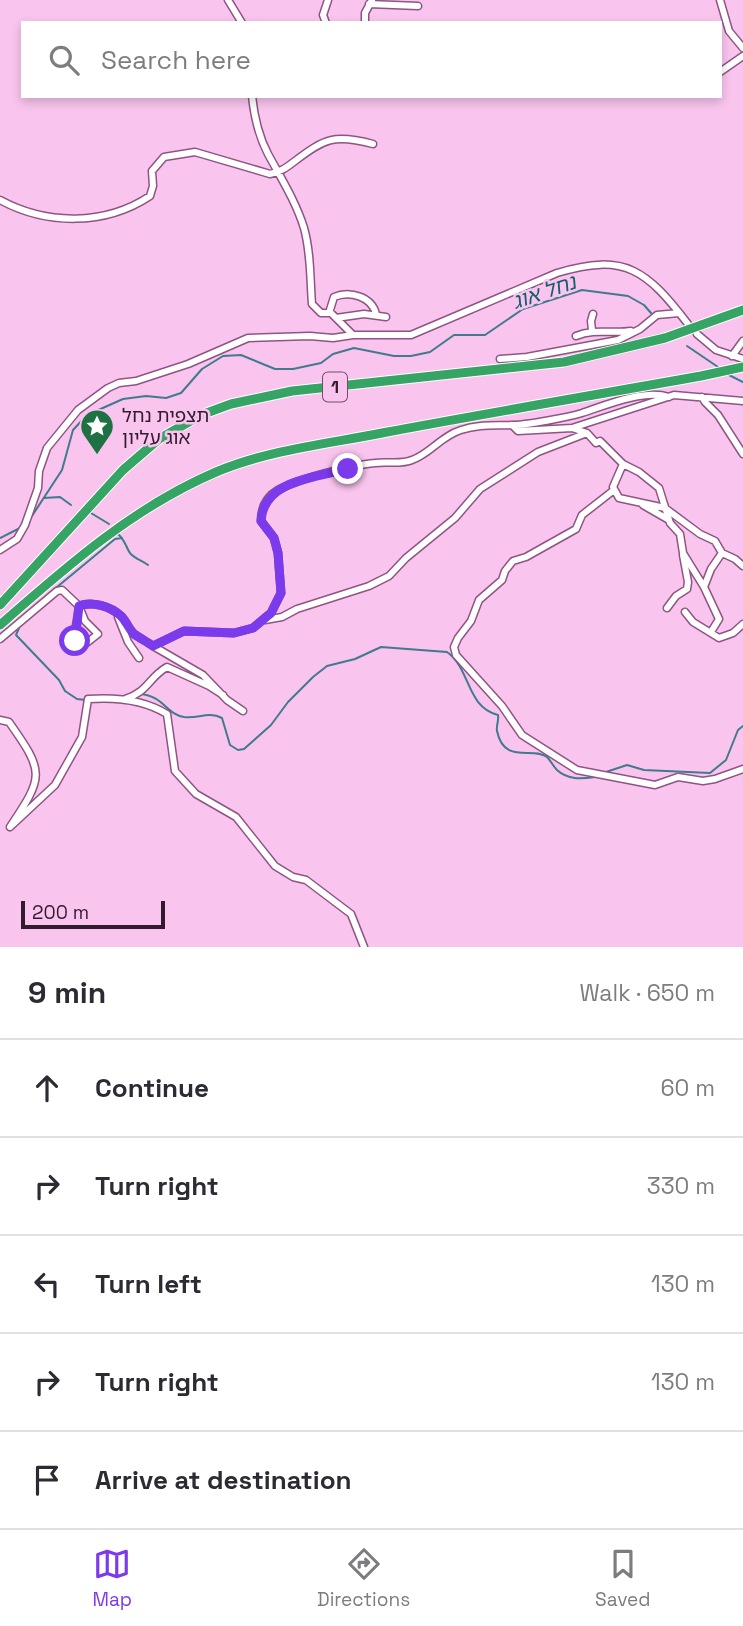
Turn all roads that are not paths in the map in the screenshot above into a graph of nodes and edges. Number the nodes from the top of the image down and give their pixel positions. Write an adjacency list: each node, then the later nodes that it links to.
1 (228, 0): 6 (street)
2 (328, 0): 7 (street)
3 (720, 0): 9 (street)
4 (371, 2): 5 (street); 8 (street)
5 (418, 6)
6 (241, 21)
7 (325, 21)
8 (365, 21)
9 (743, 48)
10 (743, 56): 11 (street)
11 (722, 71)
12 (252, 98): 14 (street)
13 (373, 144): 14 (street)
14 (279, 173): 15 (street); 17 (street)
15 (0, 200)
16 (743, 310): 51 (highway, 1)
17 (329, 313): 19 (street); 22 (street)
18 (679, 313): 23 (street); 24 (street); 27 (street)
19 (376, 314): 21 (street); 22 (street)
20 (593, 314): 25 (street)
21 (386, 317)
22 (336, 318): 27 (street)
23 (688, 324)
24 (640, 329): 25 (street); 31 (street)
25 (592, 330): 28 (street)
26 (697, 334): 30 (street)
27 (353, 335): 46 (street)
28 (576, 336)
29 (743, 341): 30 (street)
30 (732, 356): 32 (street)
31 (500, 359)
32 (743, 359)
33 (743, 366): 58 (highway)
34 (669, 397): 35 (street); 37 (street); 38 (street)
35 (702, 397): 36 (street); 40 (street)
36 (743, 401)
37 (512, 425): 38 (street); 56 (street)
38 (572, 428): 39 (street)
39 (587, 433): 41 (street); 56 (street)
40 (743, 454)
41 (623, 464): 42 (street); 44 (street)
42 (614, 490): 43 (street); 67 (street)
43 (637, 502): 44 (street); 45 (street)
44 (665, 508): 45 (street); 48 (street)
45 (669, 520): 47 (street)
46 (0, 550)
47 (683, 553): 50 (street); 53 (street)
48 (722, 554): 49 (street); 50 (street)
49 (743, 566)
50 (705, 587): 59 (street)
51 (0, 605)
52 (79, 606): 52 (street); 54 (street); 60 (street)
53 (667, 608)
54 (115, 612): 61 (street); 62 (street)
55 (685, 612): 59 (street)
56 (263, 621): 61 (street)
57 (743, 624): 59 (street)
58 (0, 625)
59 (711, 632)
60 (0, 639)
61 (153, 646): 63 (street)
62 (139, 658)
63 (223, 695): 64 (street); 65 (street)
64 (124, 700): 66 (street); 68 (street)
65 (243, 711)
66 (0, 720)
67 (743, 769)
68 (364, 947)

